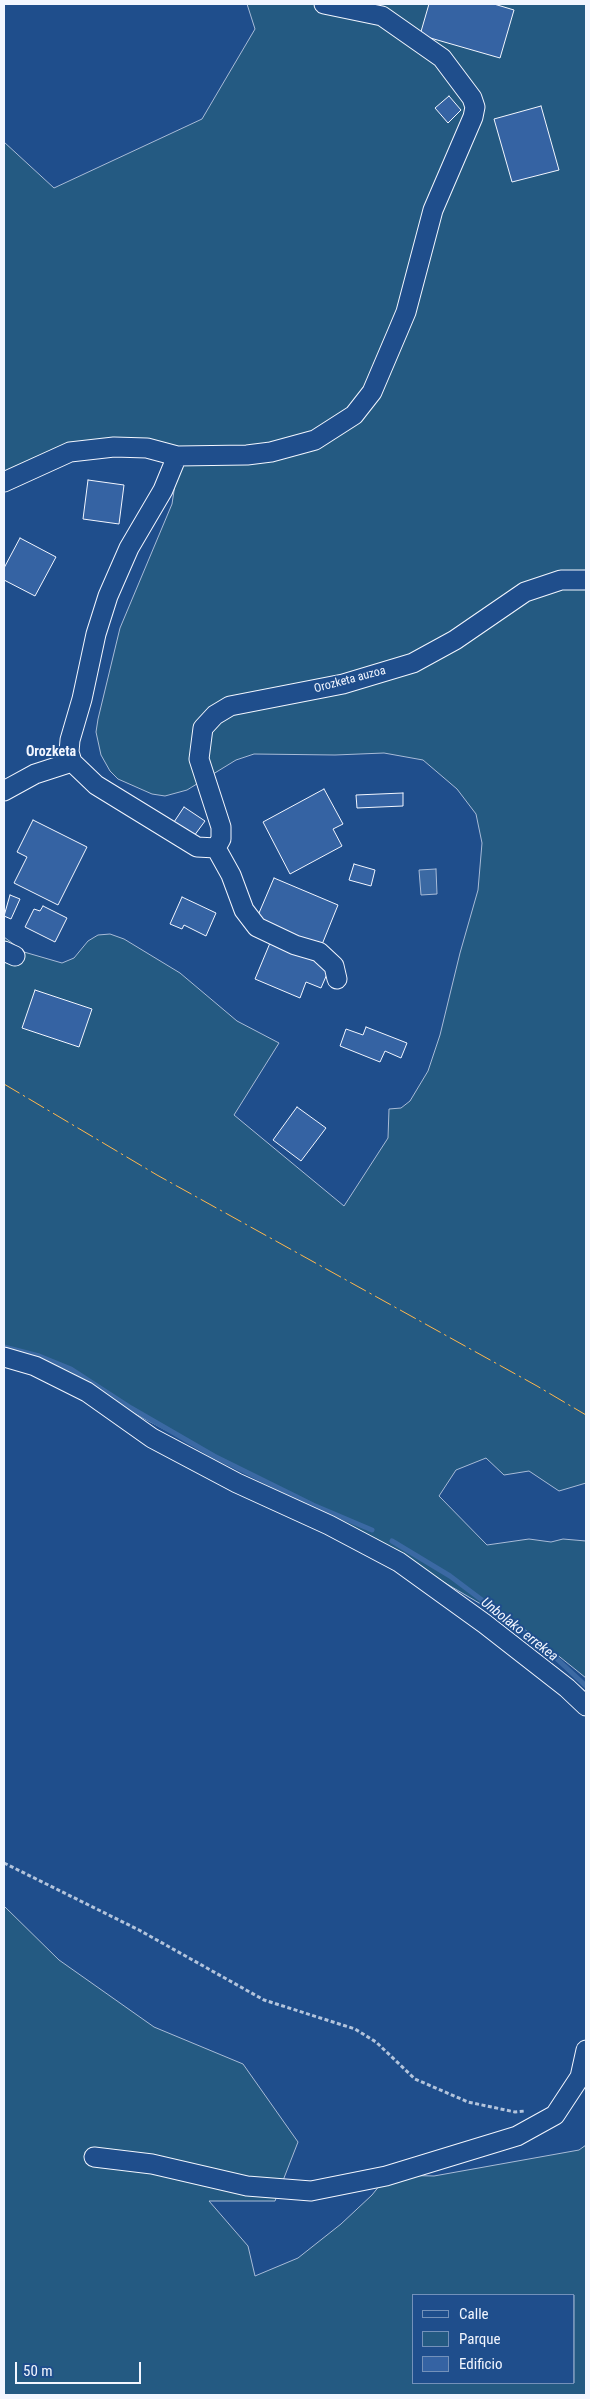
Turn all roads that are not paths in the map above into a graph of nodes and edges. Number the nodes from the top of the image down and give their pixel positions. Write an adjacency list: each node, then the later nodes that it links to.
1 (324, 4): 2 (street)
2 (178, 456): 3 (street); 5 (street)
3 (4, 482)
4 (586, 580): 7 (street, Orozketa auzoa)
5 (72, 762): 6 (street); 7 (street)
6 (4, 791)
7 (216, 848): 8 (street)
8 (336, 979)
9 (4, 1358): 10 (street)
10 (586, 1706)
11 (586, 2050): 12 (street)
12 (94, 2157)

